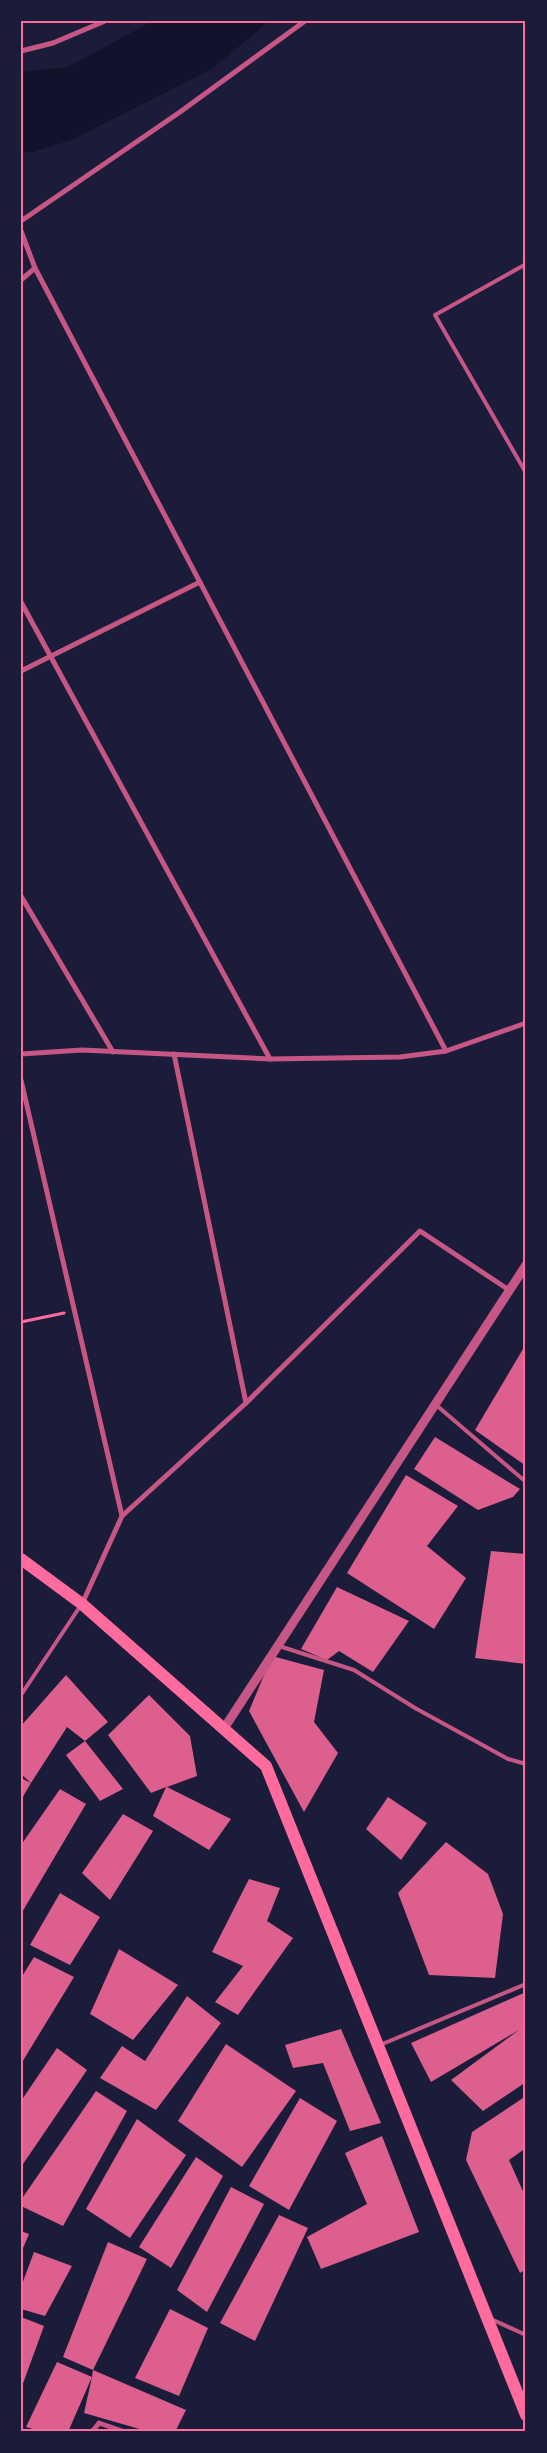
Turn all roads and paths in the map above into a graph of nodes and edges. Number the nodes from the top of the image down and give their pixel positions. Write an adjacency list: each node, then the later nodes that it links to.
1 (105, 21): 3 (street)
2 (305, 21): 4 (street)
3 (21, 51)
4 (21, 221)
5 (21, 231): 7 (street)
6 (526, 264): 9 (lane)
7 (35, 268): 8 (street); 10 (street)
8 (21, 280)
9 (526, 473)
10 (200, 582): 12 (street); 16 (street)
11 (21, 602): 12 (street)
12 (50, 655): 13 (street); 20 (street)
13 (21, 671)
14 (21, 896): 17 (street)
15 (526, 1023): 16 (street)
16 (446, 1051): 20 (street)
17 (113, 1052): 18 (street); 19 (street)
18 (21, 1054)
19 (174, 1054): 20 (street); 26 (street)
20 (270, 1059)
21 (21, 1080): 24 (street)
22 (526, 1266): 23 (street)
23 (509, 1290): 26 (street); 27 (street)
24 (74, 1311): 25 (path); 29 (street)
25 (21, 1322)
26 (246, 1403): 29 (street)
27 (435, 1404): 28 (lane); 32 (street)
28 (526, 1482)
29 (122, 1516): 31 (street)
30 (21, 1559): 31 (main road)
31 (82, 1604): 33 (lane); 34 (main road)
32 (278, 1646): 34 (street); 35 (lane)
33 (21, 1695)
34 (224, 1730): 37 (main road)
35 (526, 1764)
36 (526, 1984): 37 (lane)
37 (378, 2046): 38 (main road)
38 (487, 2317): 39 (lane); 40 (main road)
39 (526, 2335)
40 (526, 2415)
41 (92, 2432): 42 (street)
42 (125, 2432)

